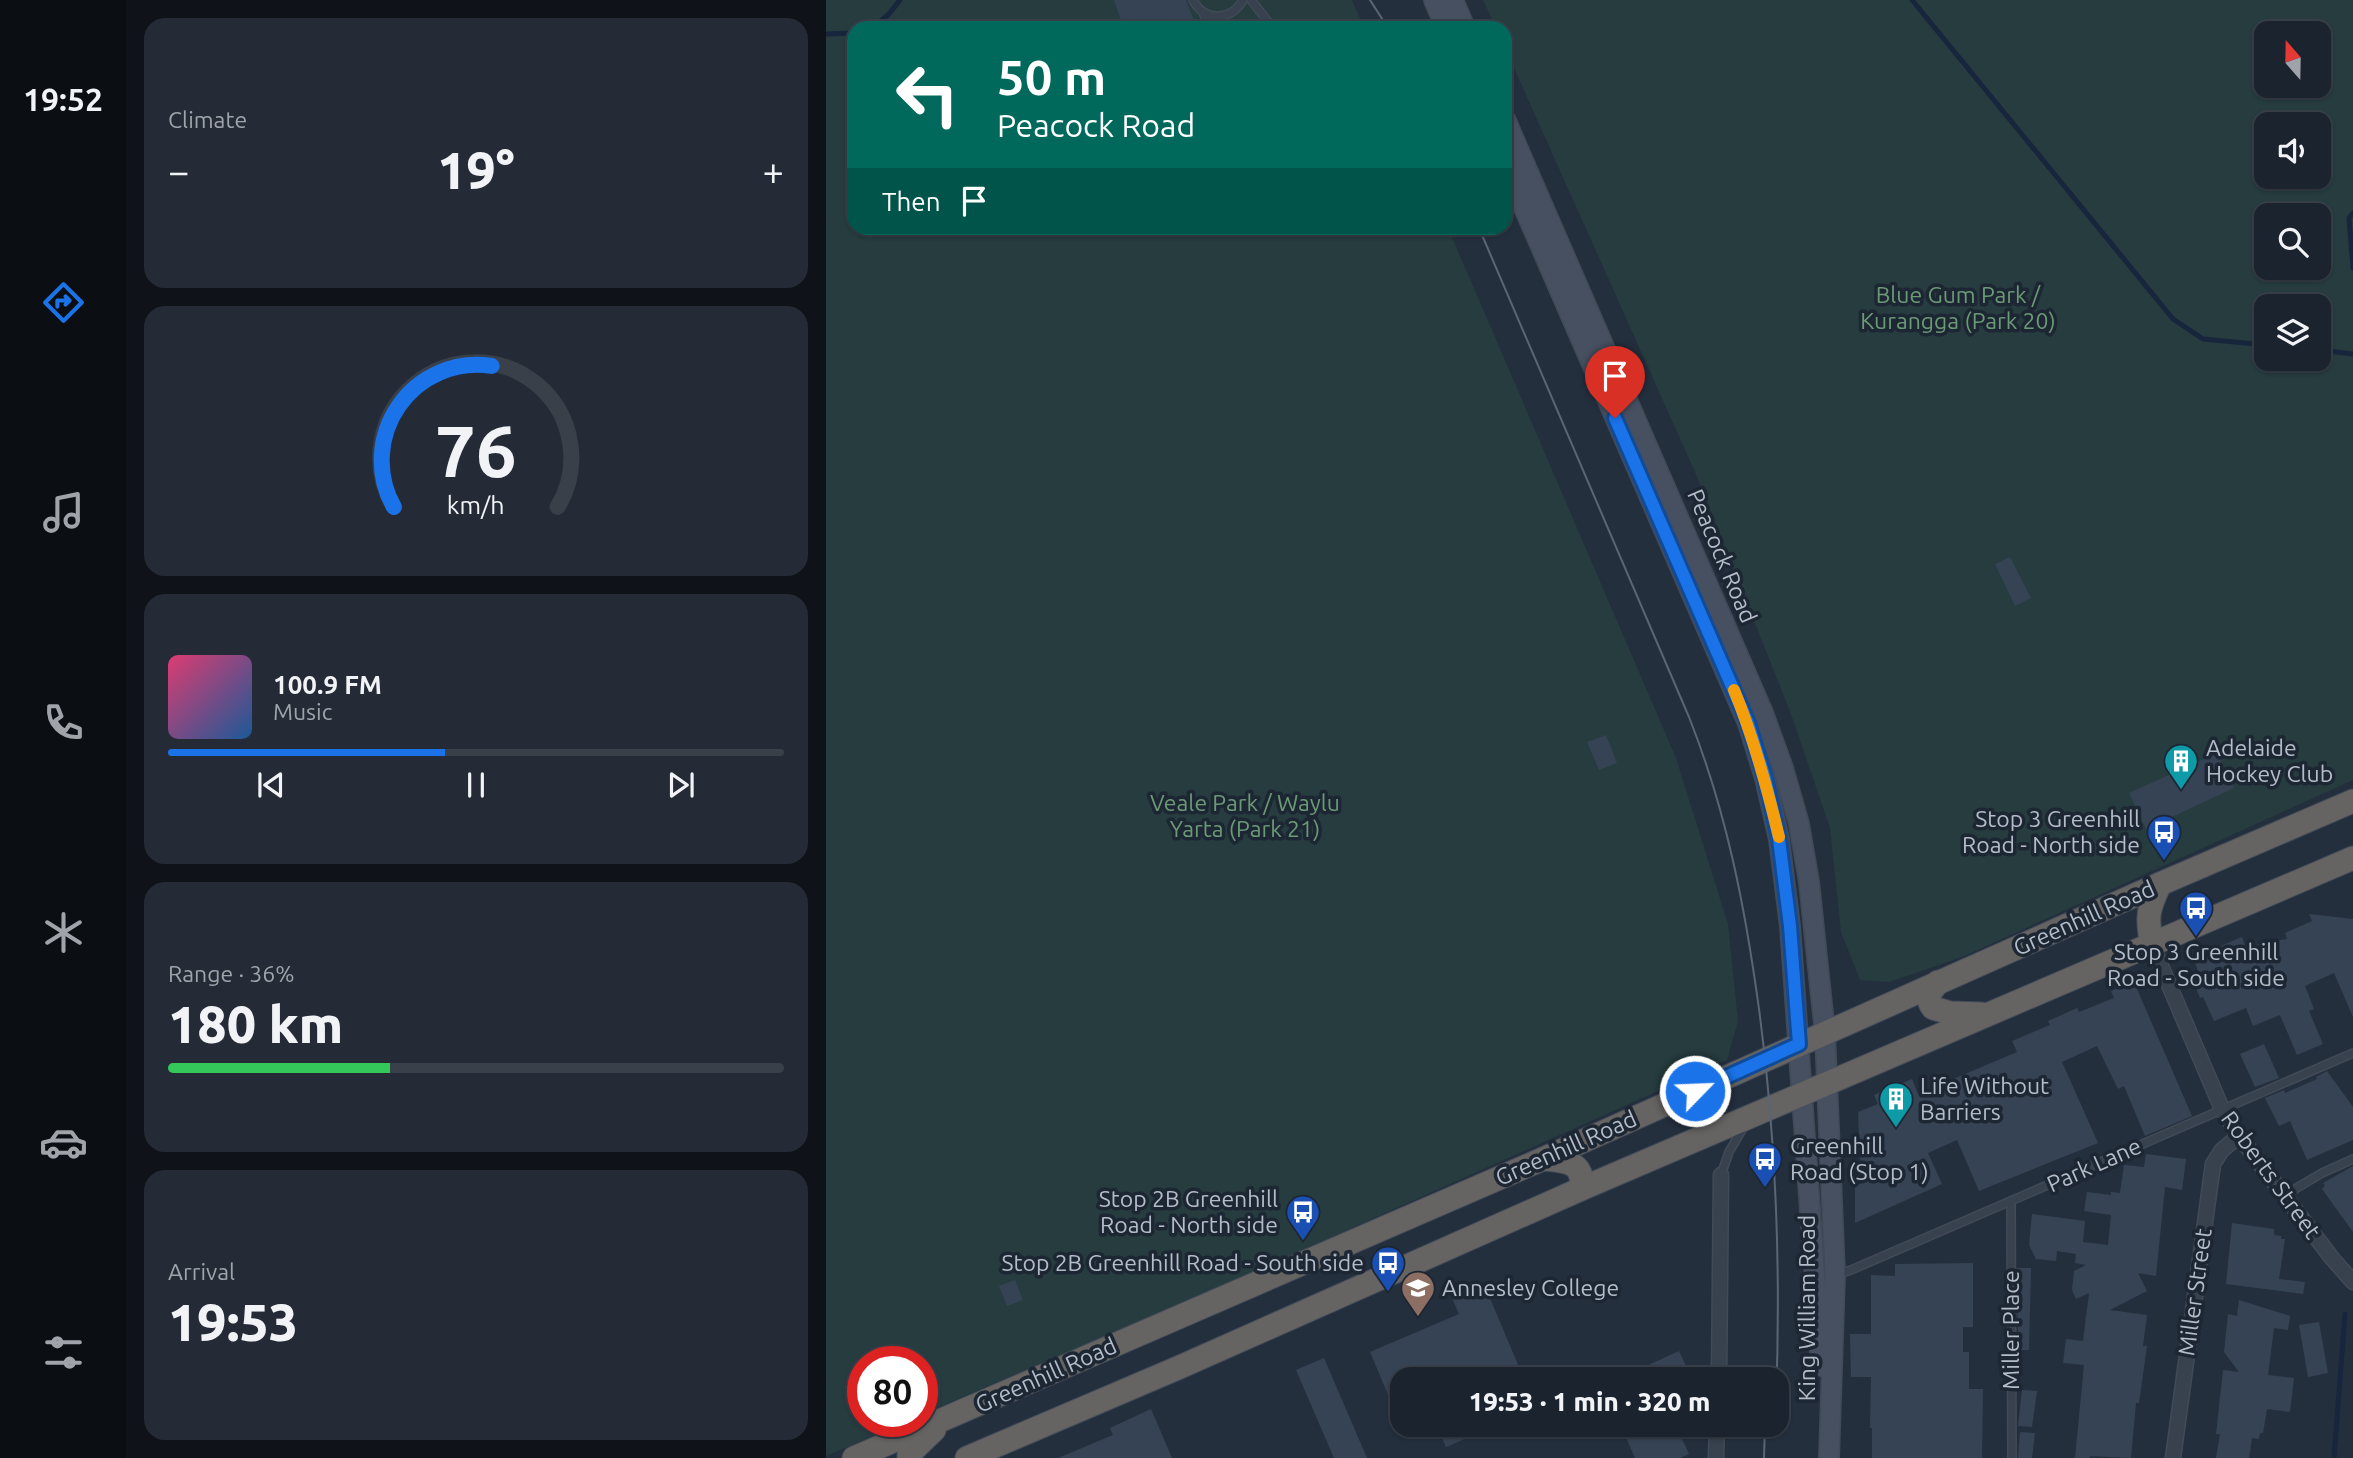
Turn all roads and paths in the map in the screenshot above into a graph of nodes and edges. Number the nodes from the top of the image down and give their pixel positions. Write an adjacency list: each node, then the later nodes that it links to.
1 (1193, 0): 6 (lane)
2 (1242, 0): 6 (lane)
3 (1251, 0): 8 (lane)
4 (1434, 0): 9 (main road)
5 (1453, 0): 10 (main road)
6 (1203, 12): 7 (lane)
7 (1206, 21)
8 (1268, 21)
9 (1443, 21)
10 (1462, 21)
11 (1512, 135): 21 (main road, Peacock Road)
12 (1512, 180): 22 (main road, Peacock Road)
13 (2353, 801): 14 (highway, Greenhill Road)
14 (2315, 818): 15 (highway); 17 (highway, Greenhill Road)
15 (2353, 818)
16 (2353, 858): 18 (highway, Greenhill Road)
17 (2160, 884): 18 (highway); 19 (highway, Greenhill Road)
18 (2152, 945): 20 (highway, Greenhill Road); 26 (street, Roberts Street)
19 (1938, 982): 20 (highway); 21 (highway, Greenhill Road)
20 (1991, 1014): 24 (highway, Greenhill Road)
21 (1825, 1033): 22 (highway, Greenhill Road); 24 (main road, King William Road)
22 (1799, 1044): 25 (main road, King William Road); 29 (highway, Greenhill Road)
23 (2353, 1053): 26 (lane, Park Lane)
24 (1828, 1084): 25 (highway, Greenhill Road); 35 (main road, King William Road)
25 (1803, 1094): 27 (highway, Greenhill Road); 44 (main road, King William Road)
26 (2222, 1109): 28 (street, Roberts Street); 34 (lane, Park Lane)
27 (1752, 1116): 31 (lane); 32 (highway, Greenhill Road)
28 (2239, 1136): 33 (street, Roberts Street); 46 (street, Miller Street)
29 (1543, 1158): 32 (highway); 38 (highway, Greenhill Road)
30 (2353, 1158): 33 (lane)
31 (1721, 1175): 37 (street)
32 (1581, 1189): 42 (highway, Greenhill Road)
33 (2285, 1195): 36 (street, Roberts Street)
34 (2011, 1201): 35 (lane, Park Lane); 45 (lane, Miller Place)
35 (1835, 1275): 44 (main road, King William Road)
36 (2353, 1282)
37 (1719, 1367)
38 (956, 1414): 40 (highway, Greenhill Road); 41 (highway)
39 (1717, 1437): 43 (street)
40 (854, 1458)
41 (909, 1458)
42 (967, 1458)
43 (1716, 1458)
44 (1828, 1458)
45 (2012, 1458)
46 (2173, 1458)

